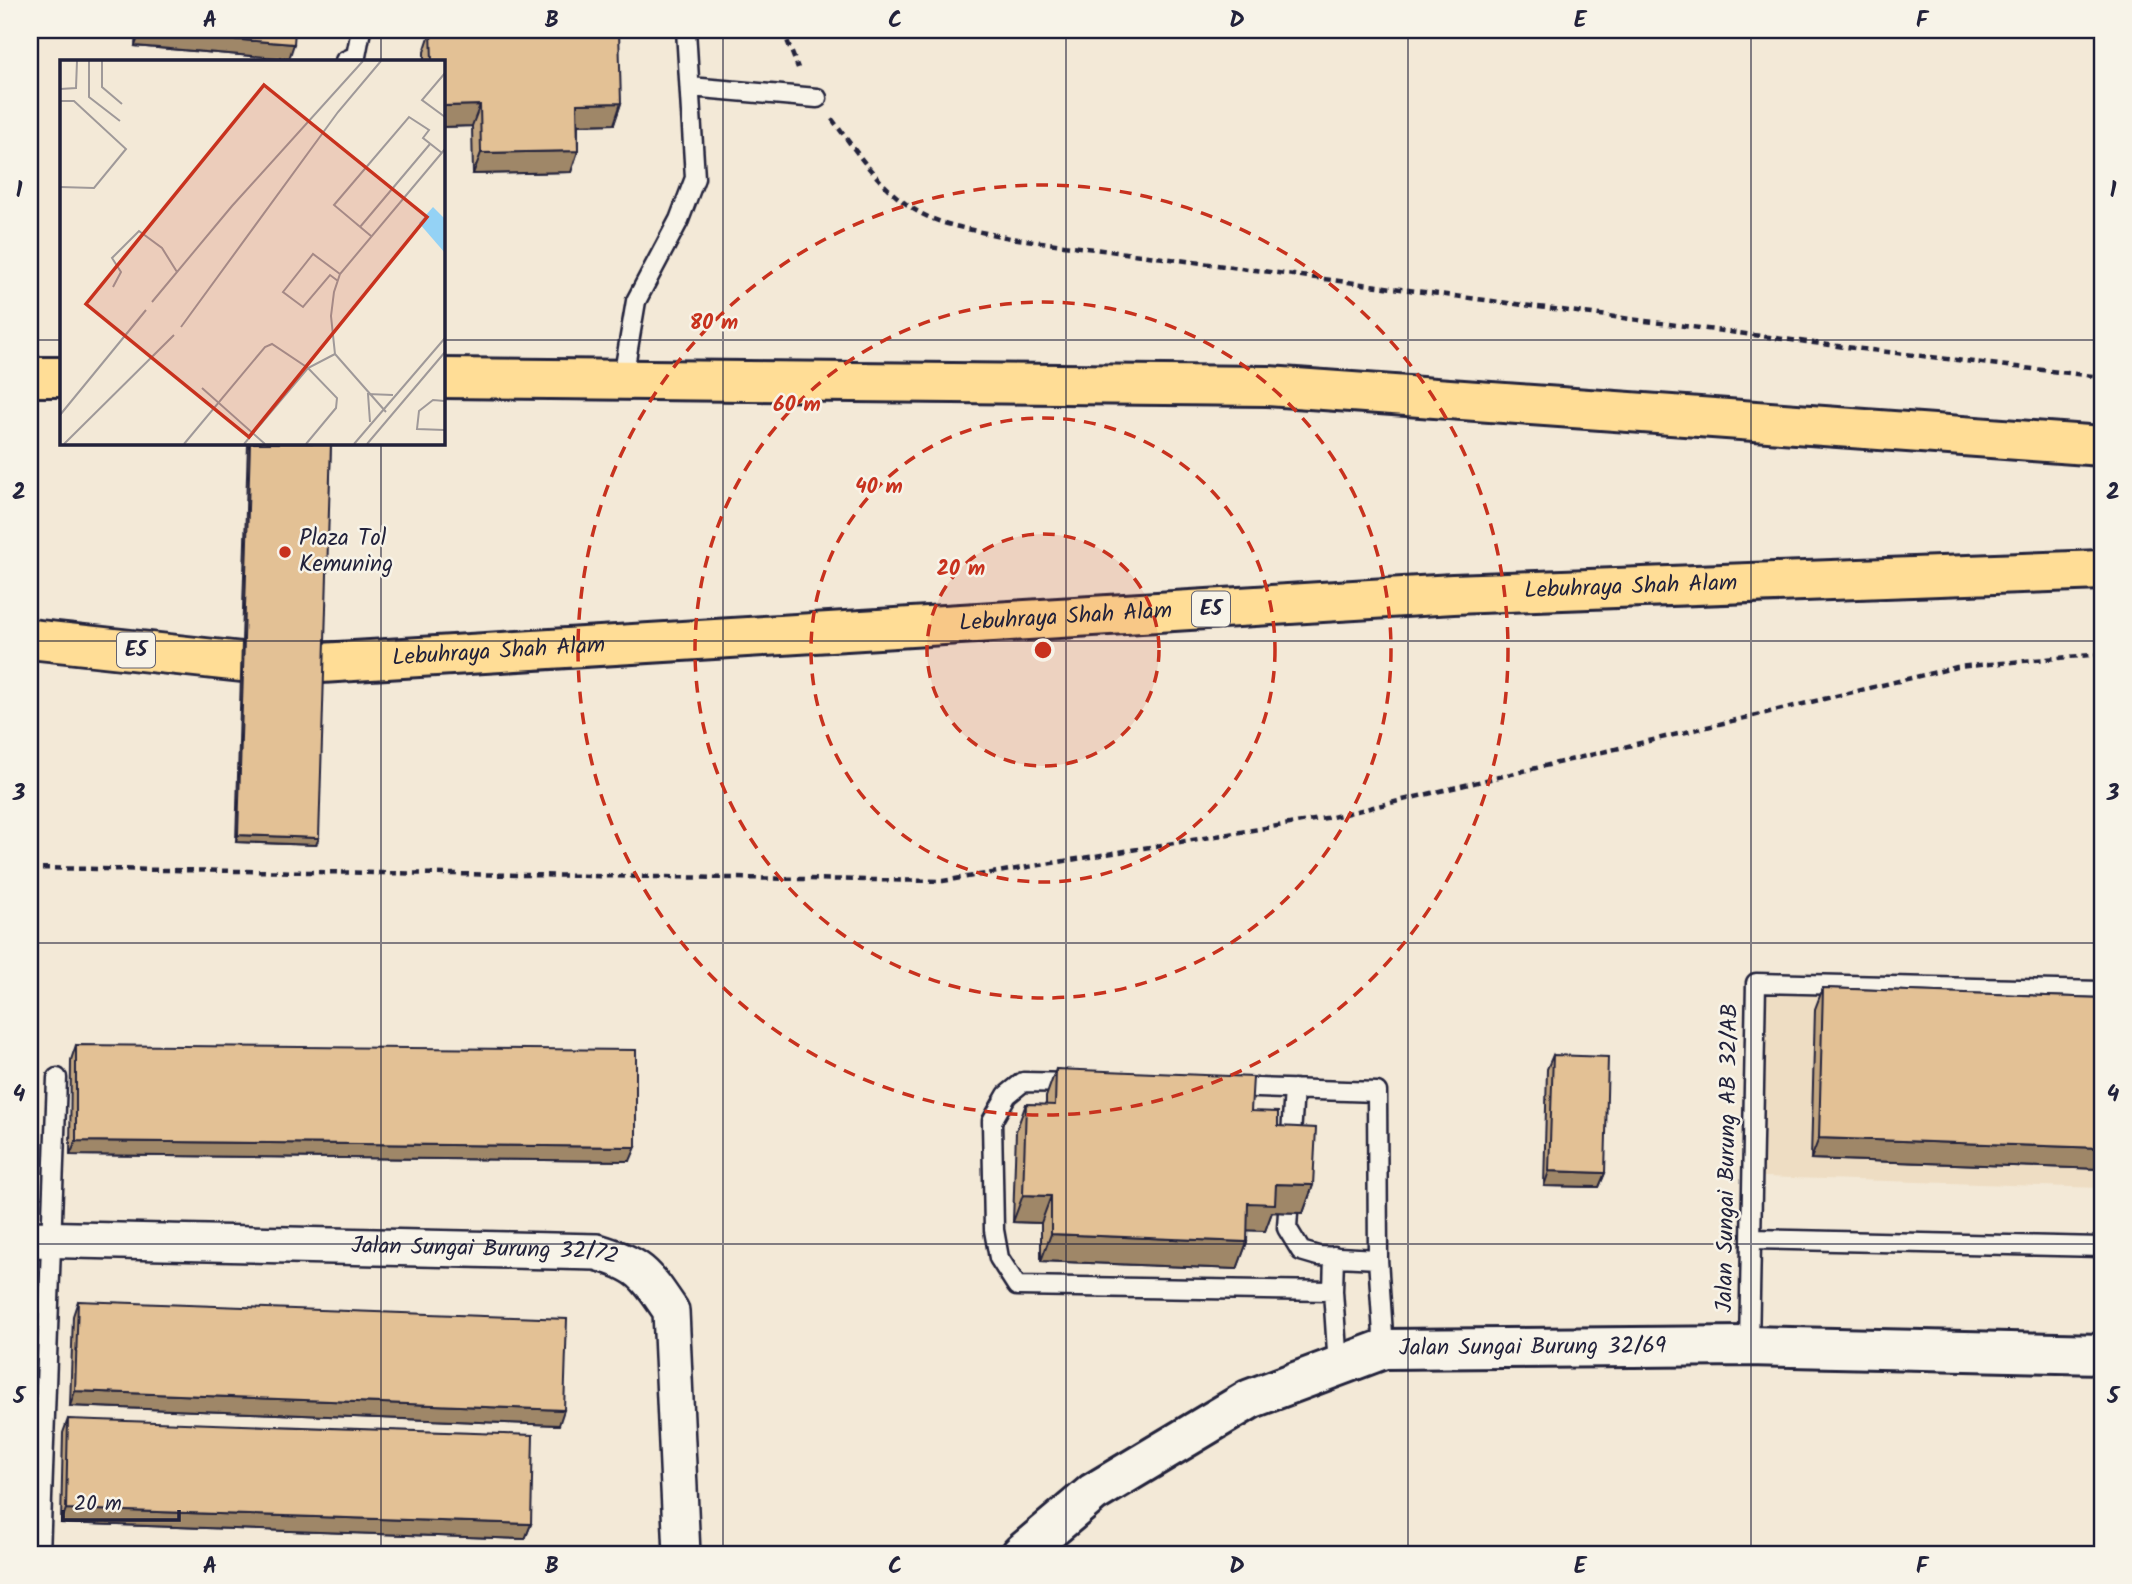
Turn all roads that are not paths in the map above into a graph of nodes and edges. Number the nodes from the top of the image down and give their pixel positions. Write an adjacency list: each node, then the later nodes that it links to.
1 (361, 30): 3 (lane)
2 (686, 30): 4 (lane)
3 (347, 60)
4 (690, 87): 5 (lane); 9 (lane)
5 (817, 98)
6 (30, 377): 7 (highway)
7 (60, 377)
8 (444, 378): 9 (highway)
9 (623, 378): 10 (highway)
10 (2102, 446)
11 (2102, 570): 14 (highway, Lebuhraya Shah Alam / E5)
12 (30, 639): 13 (highway, E5)
13 (242, 662)
14 (321, 663)
15 (2102, 991): 23 (lane, Jalan Sungai Burung AB 32/AB)
16 (57, 1077): 22 (lane)
17 (1091, 1084): 27 (lane)
18 (1213, 1087): 19 (lane)
19 (1294, 1089): 20 (lane); 26 (lane)
20 (1290, 1155)
21 (1288, 1212): 25 (lane)
22 (40, 1239): 32 (lane); 33 (street, Jalan Sungai Burung 32/72)
23 (1751, 1239): 24 (lane); 28 (lane, Jalan Sungai Burung AB 32/AB)
24 (2102, 1247)
25 (1334, 1256): 26 (lane); 27 (lane)
26 (1378, 1259): 29 (lane)
27 (1333, 1291): 31 (lane)
28 (1749, 1346): 29 (street, Jalan Sungai Burung 32/69); 30 (street, Jalan Sungai Burung 32/69)
29 (1384, 1349): 31 (street, Jalan Sungai Burung 32/69)
30 (2102, 1354)
31 (1338, 1367): 34 (street, Jalan Sungai Burung 32/69)
32 (40, 1554)
33 (682, 1554)
34 (1021, 1554)

